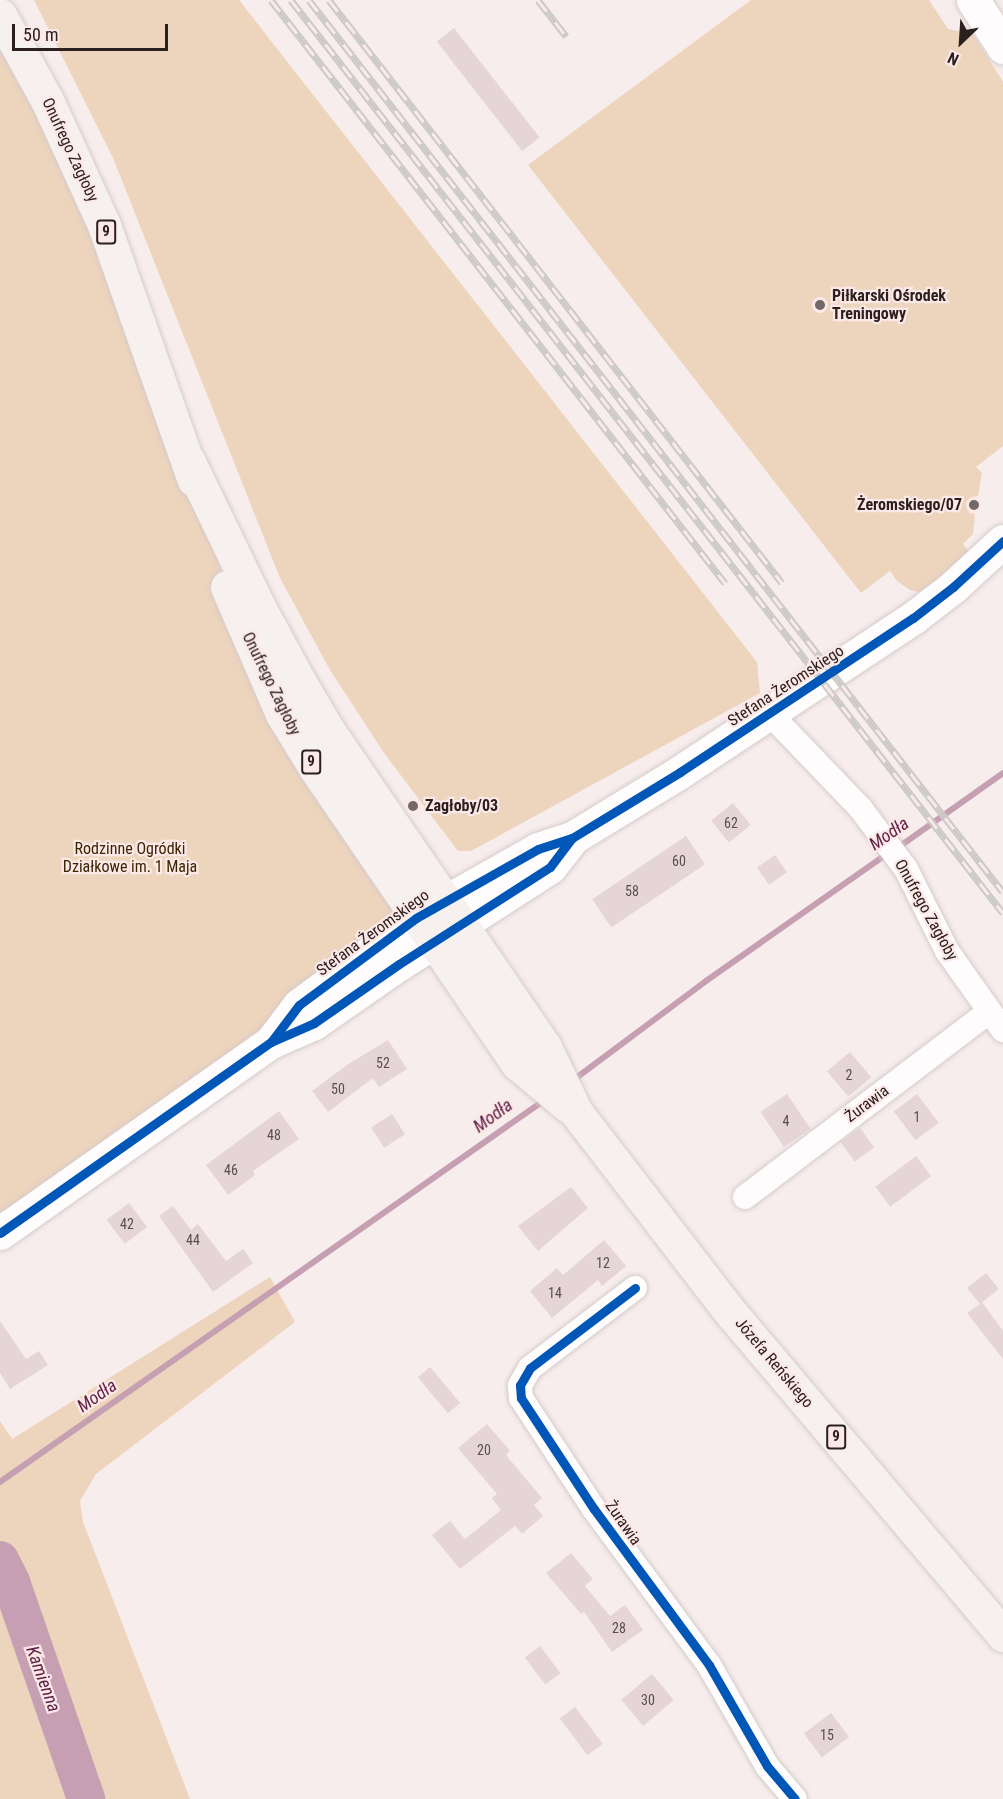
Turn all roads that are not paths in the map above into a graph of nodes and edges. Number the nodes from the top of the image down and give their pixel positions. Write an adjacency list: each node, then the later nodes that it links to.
1 (973, 0): 3 (street)
2 (0, 15): 4 (main road, Onufrego Zagłoby / 9)
3 (1003, 47)
4 (188, 460): 7 (main road, Onufrego Zagłoby / 9); 8 (main road, Onufrego Zagłoby / 9)
5 (1003, 541): 6 (street, Stefana Żeromskiego)
6 (770, 714): 7 (street, Stefana Żeromskiego); 9 (street, Onufrego Zagłoby)
7 (452, 913): 8 (street, Stefana Żeromskiego); 10 (main road, Józefa Reńskiego / 9)
8 (424, 930): 10 (main road, Józefa Reńskiego / 9); 12 (street, Stefana Żeromskiego)
9 (996, 1021): 11 (street, Żurawia)
10 (576, 1112): 14 (main road, Józefa Reńskiego / 9)
11 (745, 1197)
12 (0, 1233)
13 (634, 1288): 15 (street, Żurawia)
14 (1003, 1635)
15 (795, 1799)

